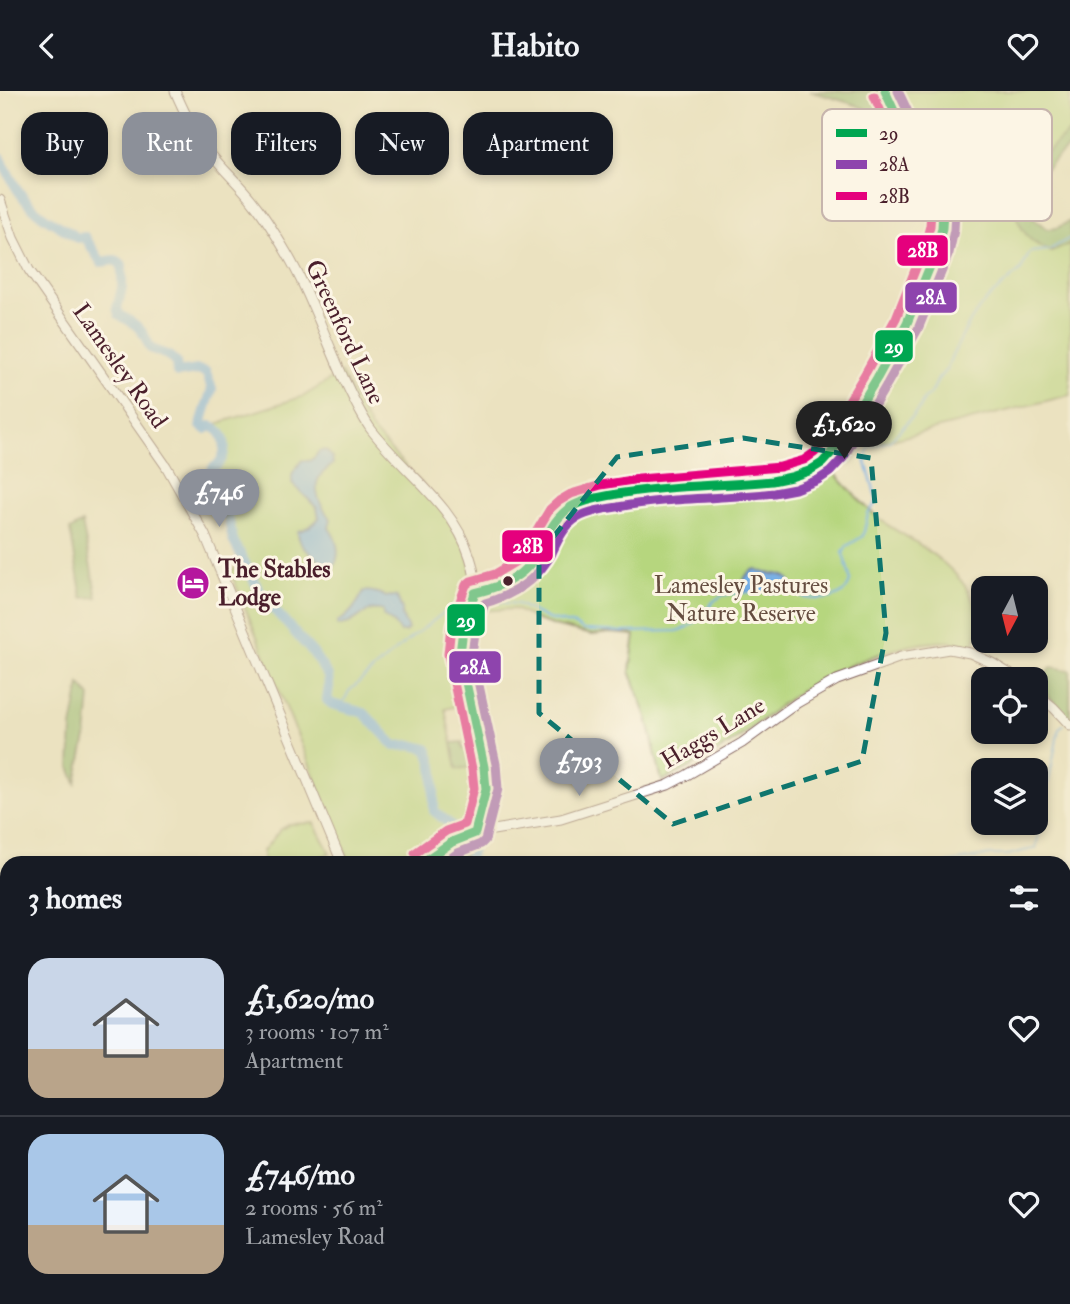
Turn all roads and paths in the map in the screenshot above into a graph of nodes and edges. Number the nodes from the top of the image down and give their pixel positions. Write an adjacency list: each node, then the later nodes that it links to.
1 (175, 91): 6 (street, Greenford Lane)
2 (885, 91): 3 (street)
3 (893, 109)
4 (0, 201): 11 (street, Lamesley Road)
5 (942, 221): 6 (street)
6 (475, 593): 10 (street, Greenford Lane)
7 (998, 667): 10 (street, Haggs Lane)
8 (1048, 703): 9 (street)
9 (1070, 725)
10 (473, 834): 12 (street, Haggs Lane)
11 (339, 856)
12 (432, 856)

